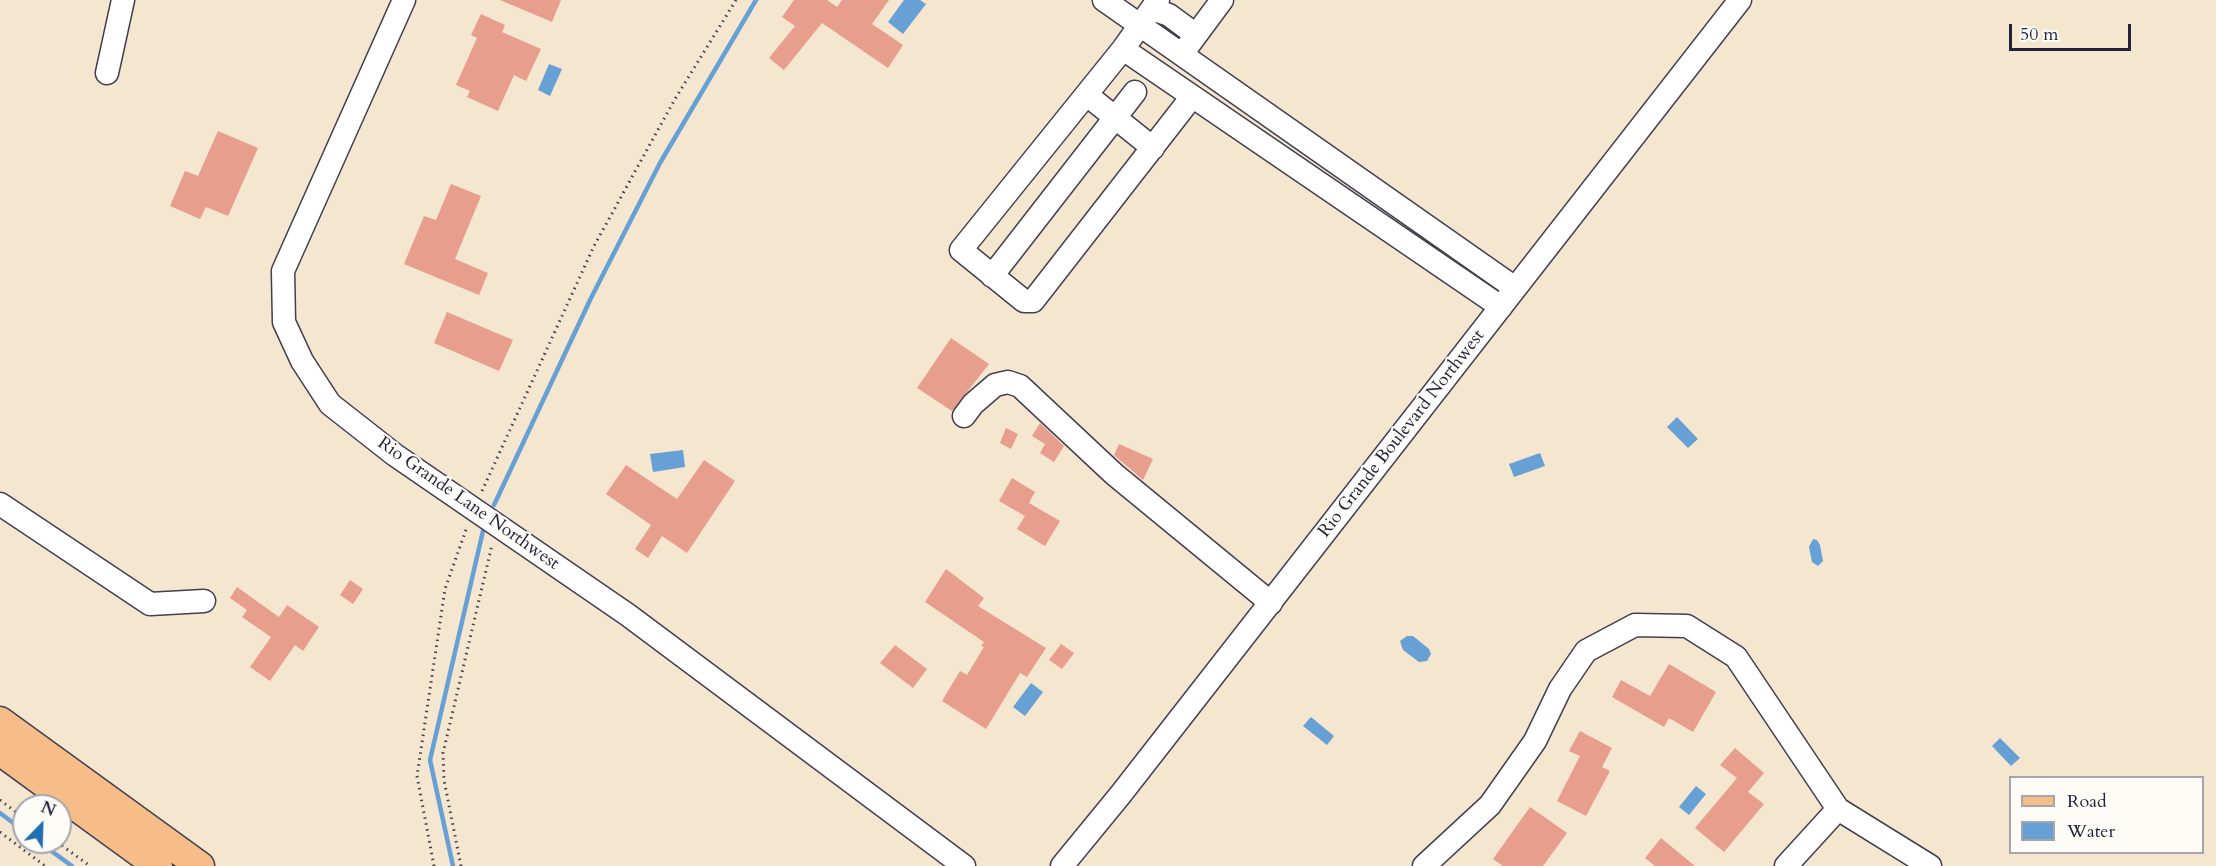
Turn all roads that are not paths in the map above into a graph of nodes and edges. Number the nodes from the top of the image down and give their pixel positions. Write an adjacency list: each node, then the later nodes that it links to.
1 (123, 0): 10 (street)
2 (404, 0): 28 (street, Rio Grande Lane Northwest)
3 (1104, 0): 6 (street)
4 (1222, 0): 7 (street)
5 (1740, 0): 17 (street, Rio Grande Boulevard Northwest)
6 (1150, 11): 7 (street); 8 (street); 9 (street)
7 (1196, 35): 9 (street)
8 (1123, 49): 12 (street); 13 (street)
9 (1182, 54): 17 (street)
10 (107, 73)
11 (1135, 92): 14 (street)
12 (1087, 95): 14 (street); 16 (street)
13 (1191, 98): 15 (street); 18 (street)
14 (1115, 118): 15 (street); 16 (street)
15 (1153, 148): 16 (street)
16 (992, 276)
17 (1515, 288): 18 (street, Rio Grande Boulevard Northwest)
18 (1501, 307): 22 (street, Rio Grande Boulevard Northwest)
19 (964, 416): 22 (street)
20 (0, 504): 21 (street)
21 (204, 601)
22 (1271, 603): 29 (street, Rio Grande Boulevard Northwest)
23 (0, 721): 27 (main road)
24 (0, 751): 26 (main road)
25 (1838, 809): 30 (street); 31 (street); 32 (street)
26 (158, 866)
27 (200, 866)
28 (964, 866)
29 (1062, 866)
30 (1424, 866)
31 (1786, 866)
32 (1930, 866)

